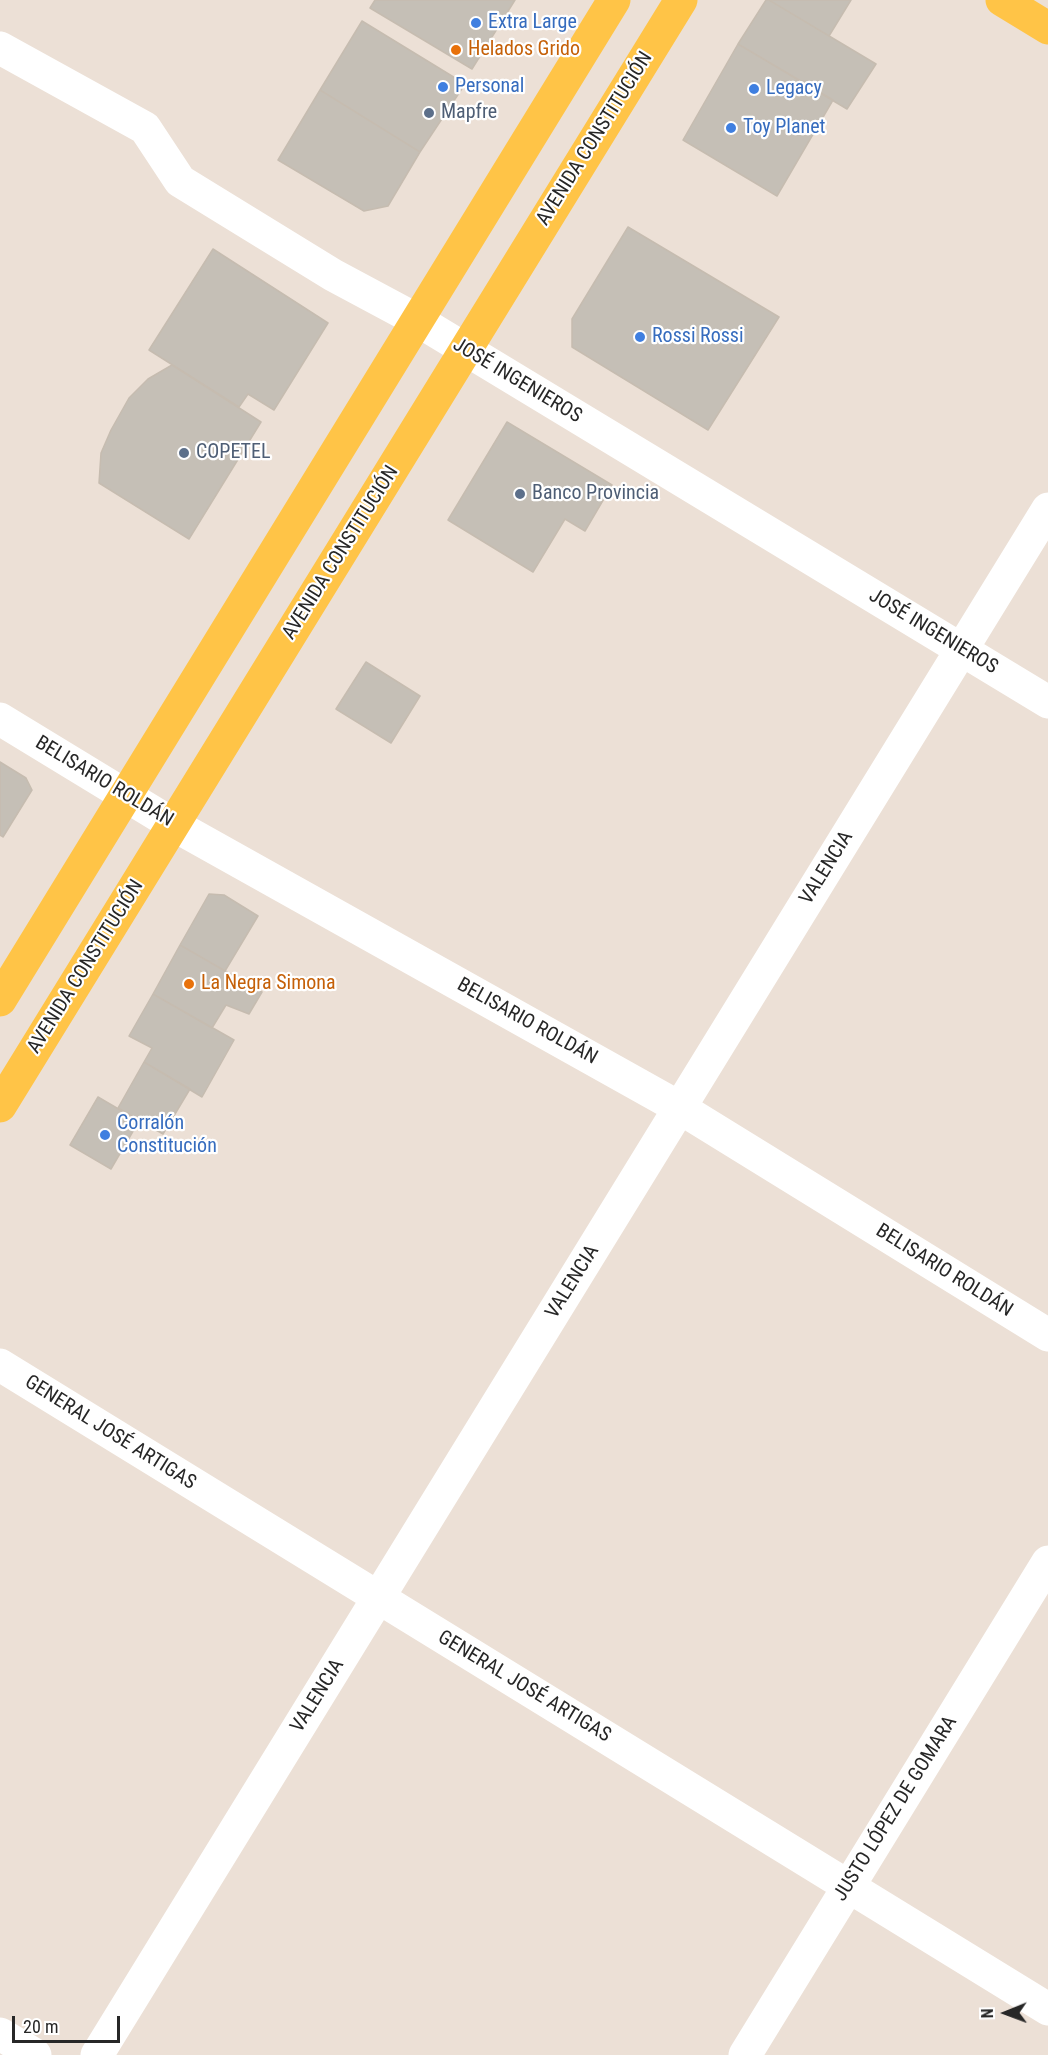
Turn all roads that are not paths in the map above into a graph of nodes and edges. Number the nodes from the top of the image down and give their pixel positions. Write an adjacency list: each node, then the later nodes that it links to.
1 (614, 0): 6 (main road)
2 (681, 0): 7 (main road, AVENIDA CONSTITUCIÓN)
3 (1002, 0): 4 (main road)
4 (1048, 28)
5 (0, 48): 6 (street, JOSÉ INGENIEROS)
6 (417, 320): 7 (street, JOSÉ INGENIEROS); 12 (main road)
7 (466, 350): 9 (street, JOSÉ INGENIEROS); 13 (main road, AVENIDA CONSTITUCIÓN)
8 (1048, 509): 9 (street, VALENCIA)
9 (962, 649): 10 (street, JOSÉ INGENIEROS); 16 (street, VALENCIA)
10 (1048, 702)
11 (0, 719): 12 (street, BELISARIO ROLDÁN)
12 (125, 796): 13 (street, BELISARIO ROLDÁN); 14 (main road)
13 (174, 825): 15 (main road, AVENIDA CONSTITUCIÓN); 16 (street, BELISARIO ROLDÁN)
14 (0, 1000)
15 (0, 1106)
16 (680, 1108): 17 (street, BELISARIO ROLDÁN); 20 (street, VALENCIA)
17 (1048, 1335)
18 (0, 1365): 20 (street, GENERAL JOSÉ ARTIGAS)
19 (1048, 1563): 21 (street, JUSTO LÓPEZ DE GOMARA)
20 (379, 1598): 21 (street, GENERAL JOSÉ ARTIGAS); 25 (street, VALENCIA)
21 (849, 1886): 22 (street, GENERAL JOSÉ ARTIGAS); 26 (street, JUSTO LÓPEZ DE GOMARA)
22 (1048, 2009)
23 (0, 2034): 24 (street)
24 (35, 2055)
25 (97, 2055)
26 (745, 2055)

